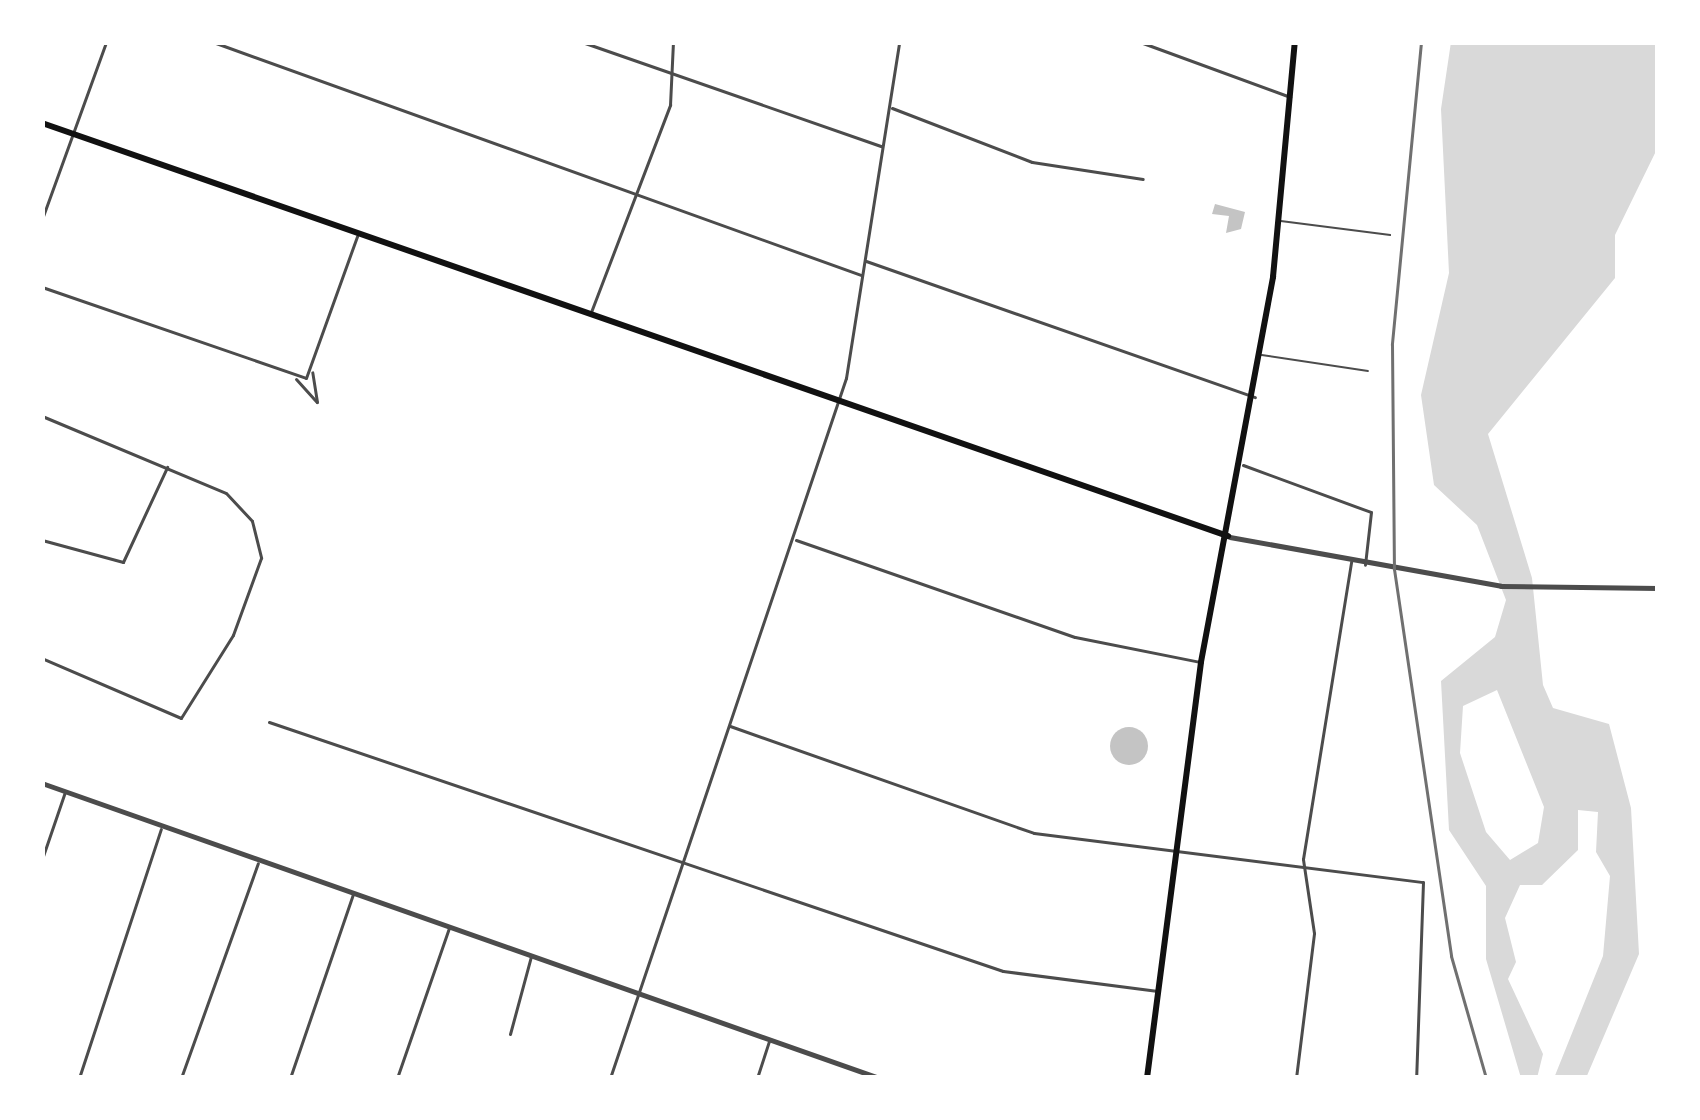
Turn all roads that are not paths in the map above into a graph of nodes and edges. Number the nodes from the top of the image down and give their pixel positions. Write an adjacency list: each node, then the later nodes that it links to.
1 (106, 42): 12 (street)
2 (212, 42): 15 (street)
3 (582, 42): 8 (street)
4 (673, 42): 8 (street)
5 (899, 42): 10 (street)
6 (1140, 42): 9 (street)
7 (1295, 42): 9 (main road)
8 (673, 77): 13 (street); 15 (street)
9 (1292, 98): 17 (main road)
10 (890, 107): 13 (street); 14 (street)
11 (42, 123): 12 (main road)
12 (71, 133): 16 (street); 18 (main road)
13 (883, 147): 20 (street)
14 (1143, 179)
15 (637, 193): 21 (street); 23 (street)
16 (42, 219)
17 (1280, 221): 19 (lane); 24 (main road)
18 (358, 232): 23 (main road); 25 (street)
19 (1390, 236)
20 (865, 261): 21 (street); 28 (street)
21 (863, 275): 29 (street)
22 (42, 287): 27 (street)
23 (591, 314): 29 (main road)
24 (1262, 355): 26 (lane); 28 (main road)
25 (311, 369): 27 (street); 27 (street)
26 (1368, 371)
27 (296, 377)
28 (1255, 397): 32 (main road)
29 (839, 400): 33 (main road); 34 (street)
30 (42, 416): 31 (street)
31 (168, 465): 35 (street); 39 (street)
32 (1244, 465): 33 (main road); 37 (street)
33 (1228, 536): 36 (street); 40 (main road)
34 (794, 539): 40 (street); 42 (street)
35 (42, 540)
36 (1351, 562): 37 (street); 50 (street)
37 (1366, 565): 38 (street)
38 (1658, 588)
39 (42, 658)
40 (1202, 662): 46 (main road)
41 (268, 722): 48 (street)
42 (728, 725): 46 (street); 48 (street)
43 (42, 783): 44 (street)
44 (65, 791): 45 (street); 47 (street)
45 (162, 826): 49 (street); 58 (street)
46 (1177, 851): 50 (street); 54 (main road)
47 (42, 859)
48 (683, 859): 54 (street); 55 (street)
49 (259, 861): 51 (street); 59 (street)
50 (1304, 867): 66 (street); 67 (street)
51 (353, 894): 52 (street); 60 (street)
52 (449, 928): 53 (street); 61 (street)
53 (531, 956): 55 (street); 56 (street)
54 (1158, 992): 65 (main road)
55 (637, 994): 57 (street); 62 (street)
56 (509, 1034)
57 (769, 1041): 63 (street); 64 (street)
58 (79, 1078)
59 (181, 1078)
60 (290, 1078)
61 (397, 1078)
62 (610, 1078)
63 (757, 1078)
64 (879, 1078)
65 (1147, 1078)
66 (1296, 1078)
67 (1416, 1078)

